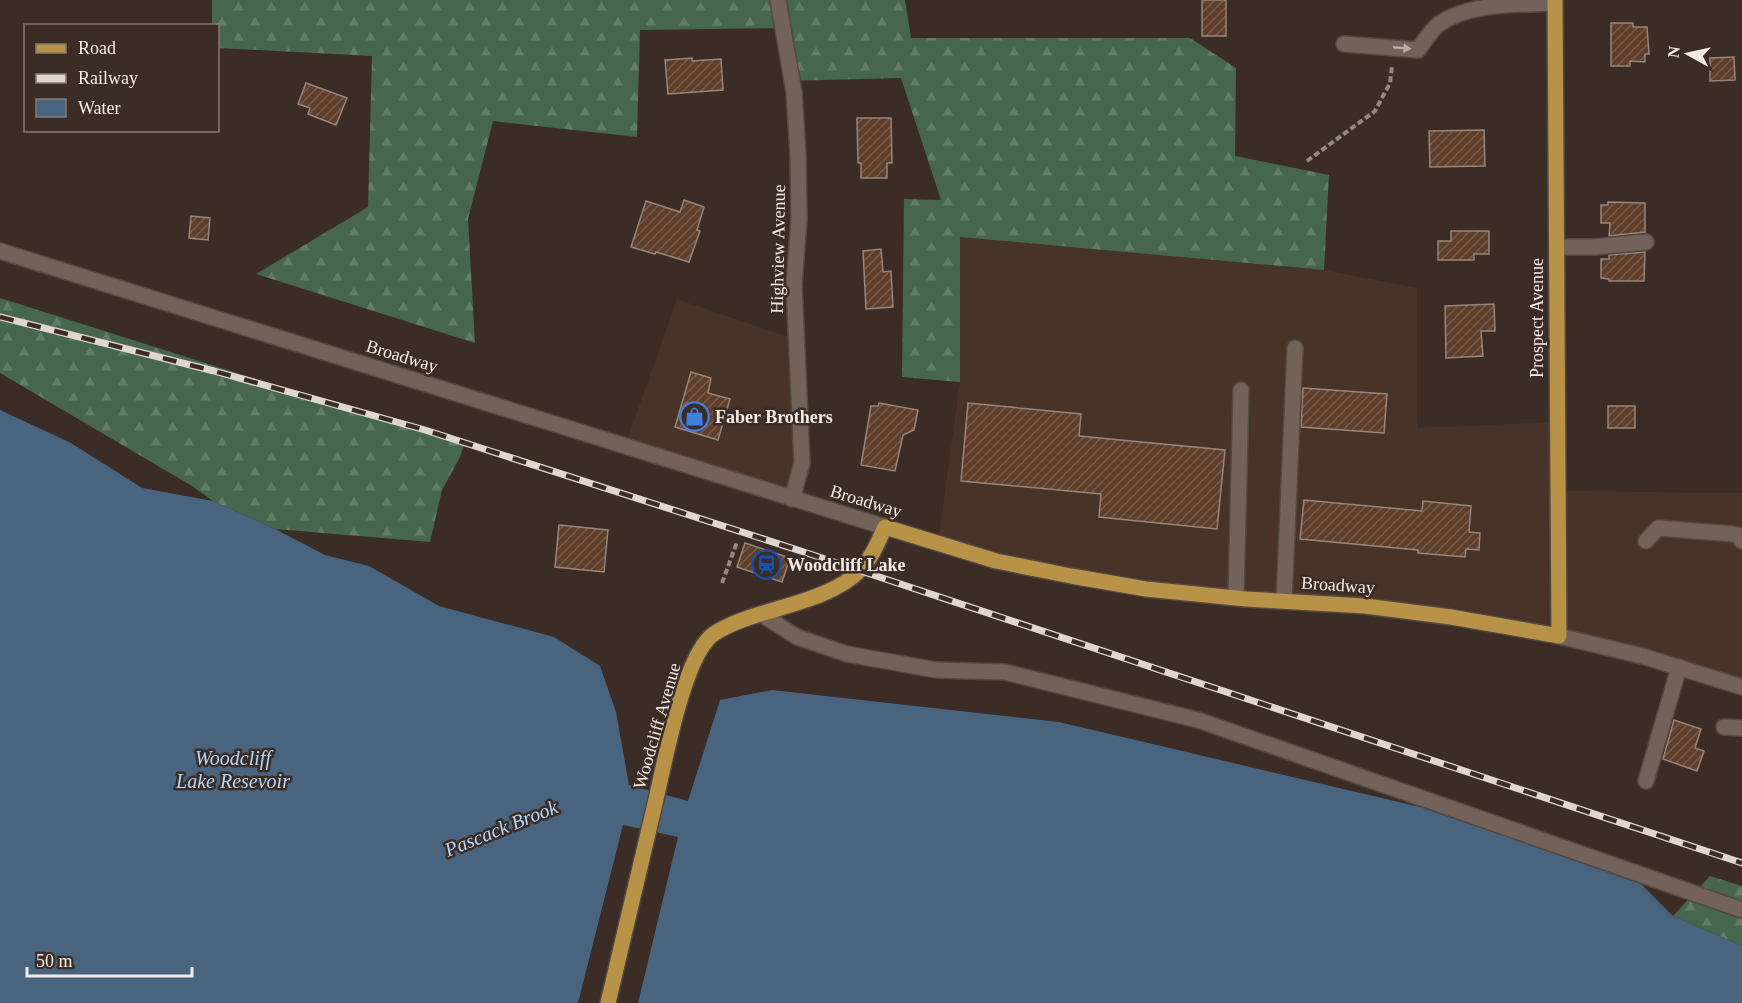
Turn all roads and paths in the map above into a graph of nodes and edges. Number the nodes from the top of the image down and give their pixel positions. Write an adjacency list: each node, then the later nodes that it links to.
1 (778, 0): 11 (street, Highview Avenue)
2 (1555, 2): 4 (street, one-way to 2); 7 (main road, Prospect Avenue)
3 (1344, 44): 4 (street)
4 (1394, 48): 5 (path)
5 (1307, 161)
6 (1646, 242): 7 (street)
7 (1557, 247): 20 (main road, Prospect Avenue)
8 (0, 251): 11 (street, Broadway)
9 (1294, 348): 18 (street)
10 (1241, 390): 17 (street)
11 (792, 498): 12 (street, Broadway)
12 (885, 527): 17 (main road, Broadway); 19 (main road, Woodcliff Avenue)
13 (1647, 541): 14 (street)
14 (1742, 541)
15 (737, 542): 16 (path)
16 (722, 584)
17 (1236, 598): 18 (main road, Broadway)
18 (1284, 601): 20 (main road, Broadway)
19 (761, 614): 26 (street); 27 (main road, Woodcliff Avenue)
20 (1559, 636): 21 (street, Broadway)
21 (1679, 668): 22 (street, Broadway); 25 (street)
22 (1742, 687)
23 (1724, 727): 24 (street)
24 (1742, 728)
25 (1646, 781)
26 (1742, 910)
27 (608, 1003)

